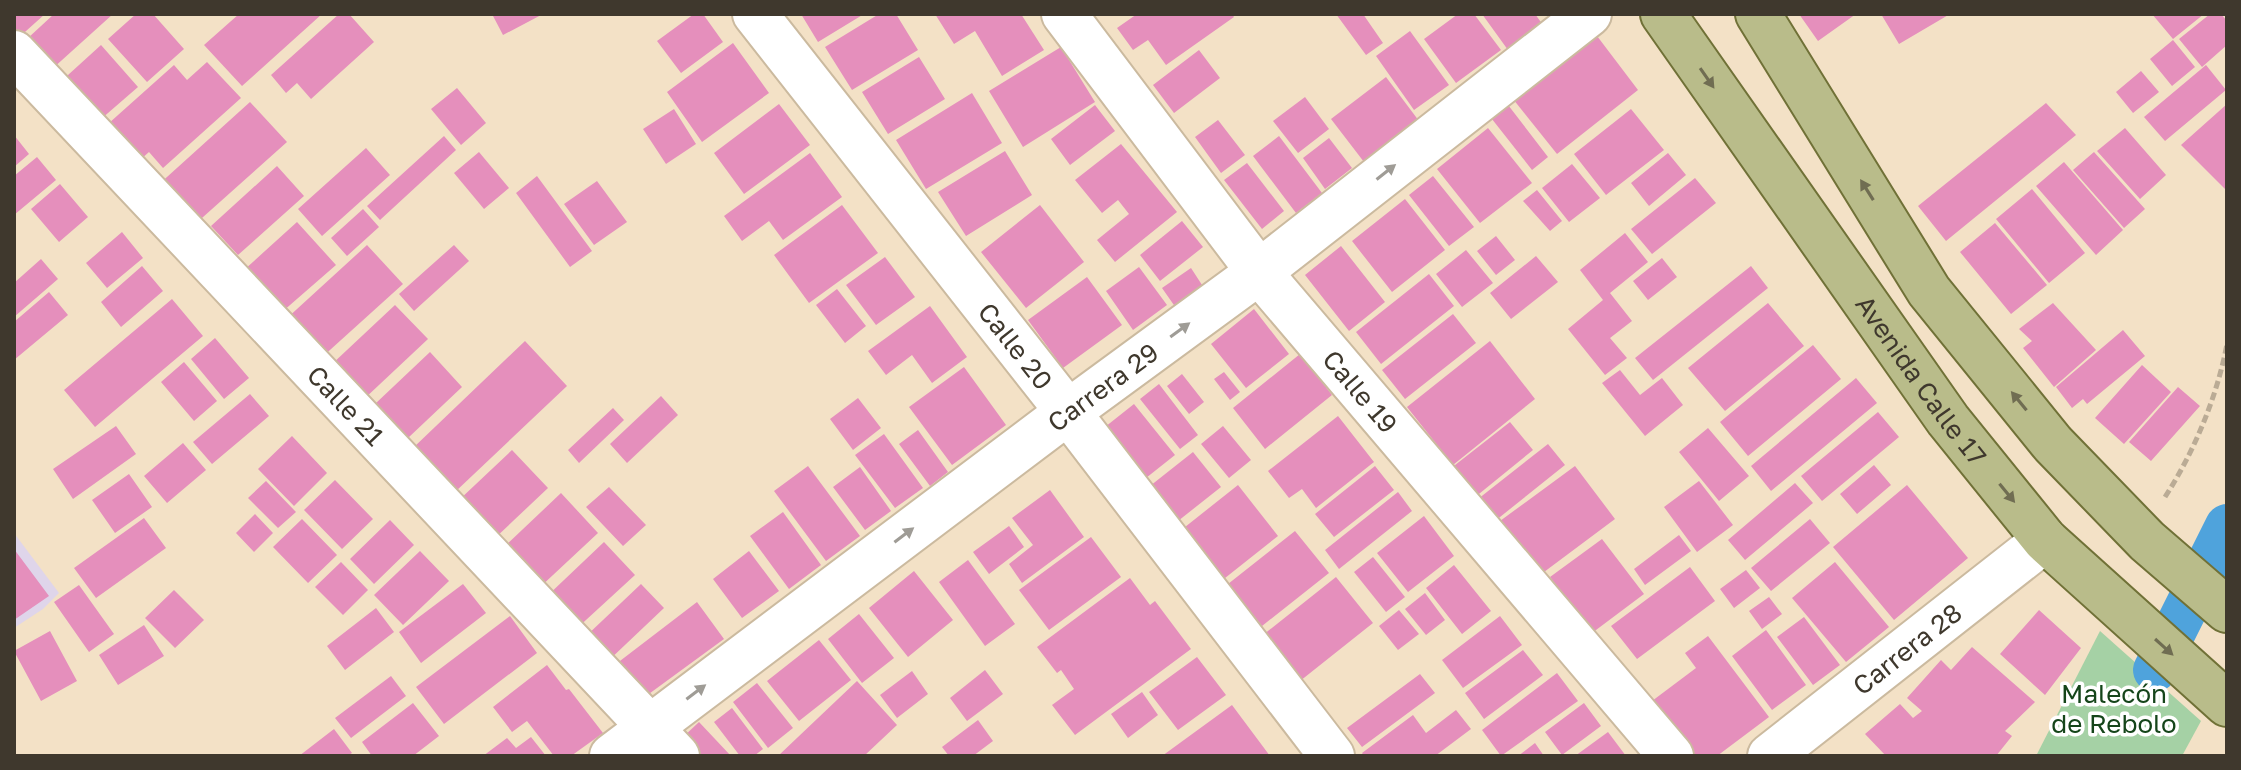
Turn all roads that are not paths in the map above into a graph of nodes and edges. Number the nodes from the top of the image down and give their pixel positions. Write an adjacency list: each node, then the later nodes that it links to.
1 (755, 14): 8 (street, Calle 20)
2 (1064, 14): 7 (street, Calle 19)
3 (1589, 14): 7 (street, Carrera 29, one-way to 3)
4 (1663, 14): 9 (main road, Avenida Calle 17, one-way to 9)
5 (1758, 14): 10 (main road, one-way to 5)
6 (14, 53): 12 (street, Calle 21)
7 (1259, 272): 8 (street, Carrera 29, one-way to 7); 15 (street, Calle 19)
8 (1068, 412): 12 (street, Carrera 29, one-way to 8); 14 (street, Calle 20)
9 (2045, 540): 11 (main road, Avenida Calle 17, one-way to 11); 16 (street, Carrera 28)
10 (2227, 610)
11 (2221, 698)
12 (663, 742): 13 (street, Carrera 29)
13 (612, 756)
14 (1332, 756)
15 (1671, 756)
16 (1770, 756)

